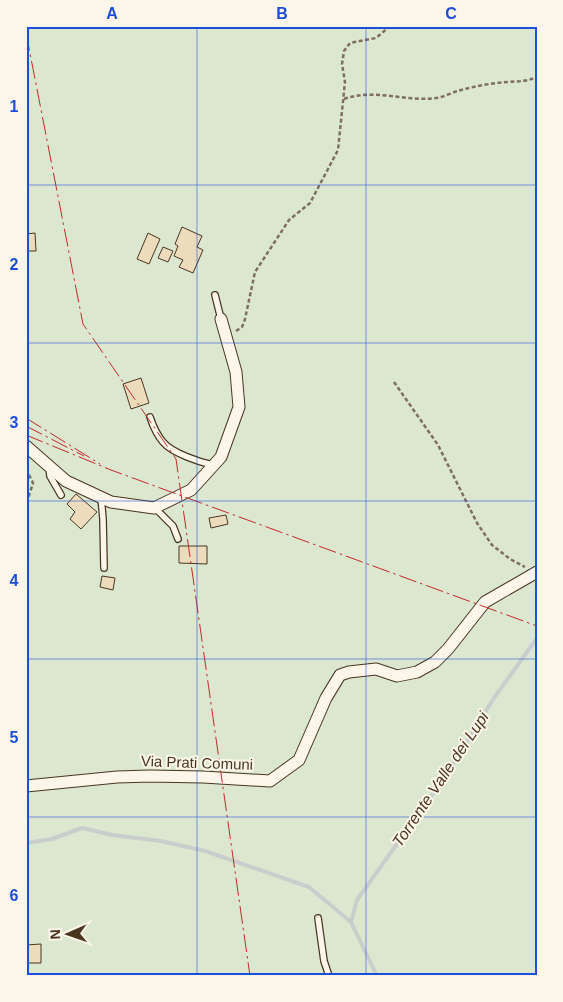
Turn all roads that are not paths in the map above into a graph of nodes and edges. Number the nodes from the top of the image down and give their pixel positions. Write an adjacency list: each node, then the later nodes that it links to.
1 (215, 296): 2 (lane)
2 (221, 319): 5 (street)
3 (150, 417): 5 (lane)
4 (26, 446): 6 (street)
5 (213, 465): 9 (street)
6 (48, 466): 7 (lane); 8 (street)
7 (61, 495)
8 (100, 497): 9 (street); 11 (lane)
9 (155, 508): 10 (lane)
10 (178, 539)
11 (104, 568)
12 (535, 574): 13 (street, Via Prati Comuni)
13 (26, 786)
14 (318, 918): 15 (lane)
15 (329, 976)

